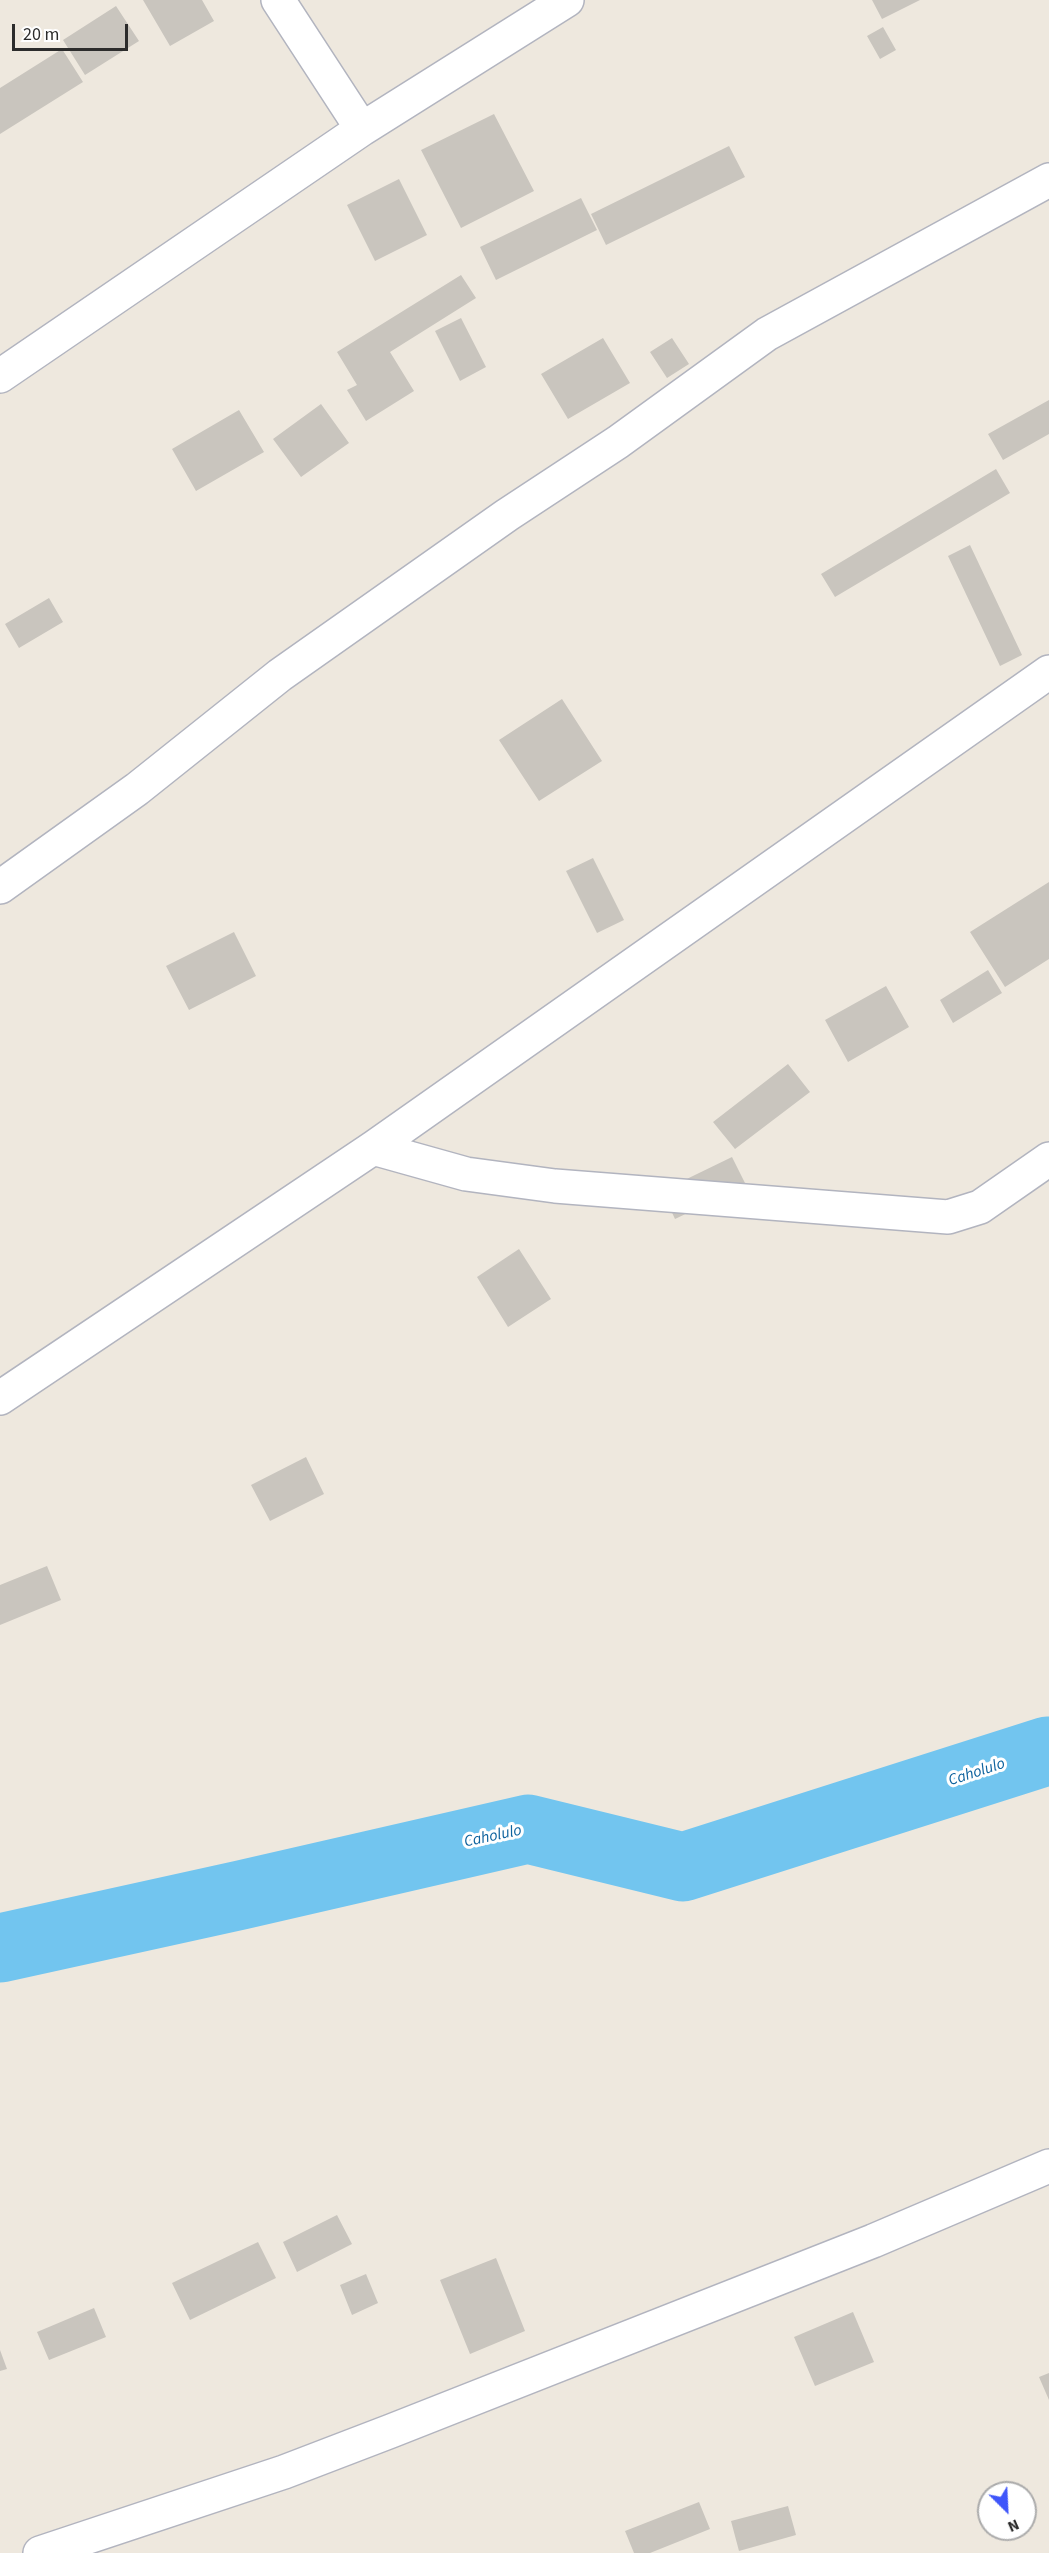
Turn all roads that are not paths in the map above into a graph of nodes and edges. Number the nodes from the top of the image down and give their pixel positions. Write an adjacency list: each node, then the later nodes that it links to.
1 (278, 0): 3 (street)
2 (567, 0): 3 (street)
3 (362, 129): 5 (street)
4 (1049, 180): 7 (street)
5 (0, 376)
6 (1049, 672): 8 (street)
7 (0, 887)
8 (373, 1148): 9 (street); 10 (street)
9 (1049, 1159)
10 (0, 1398)
11 (1049, 2166): 12 (street)
12 (40, 2553)

